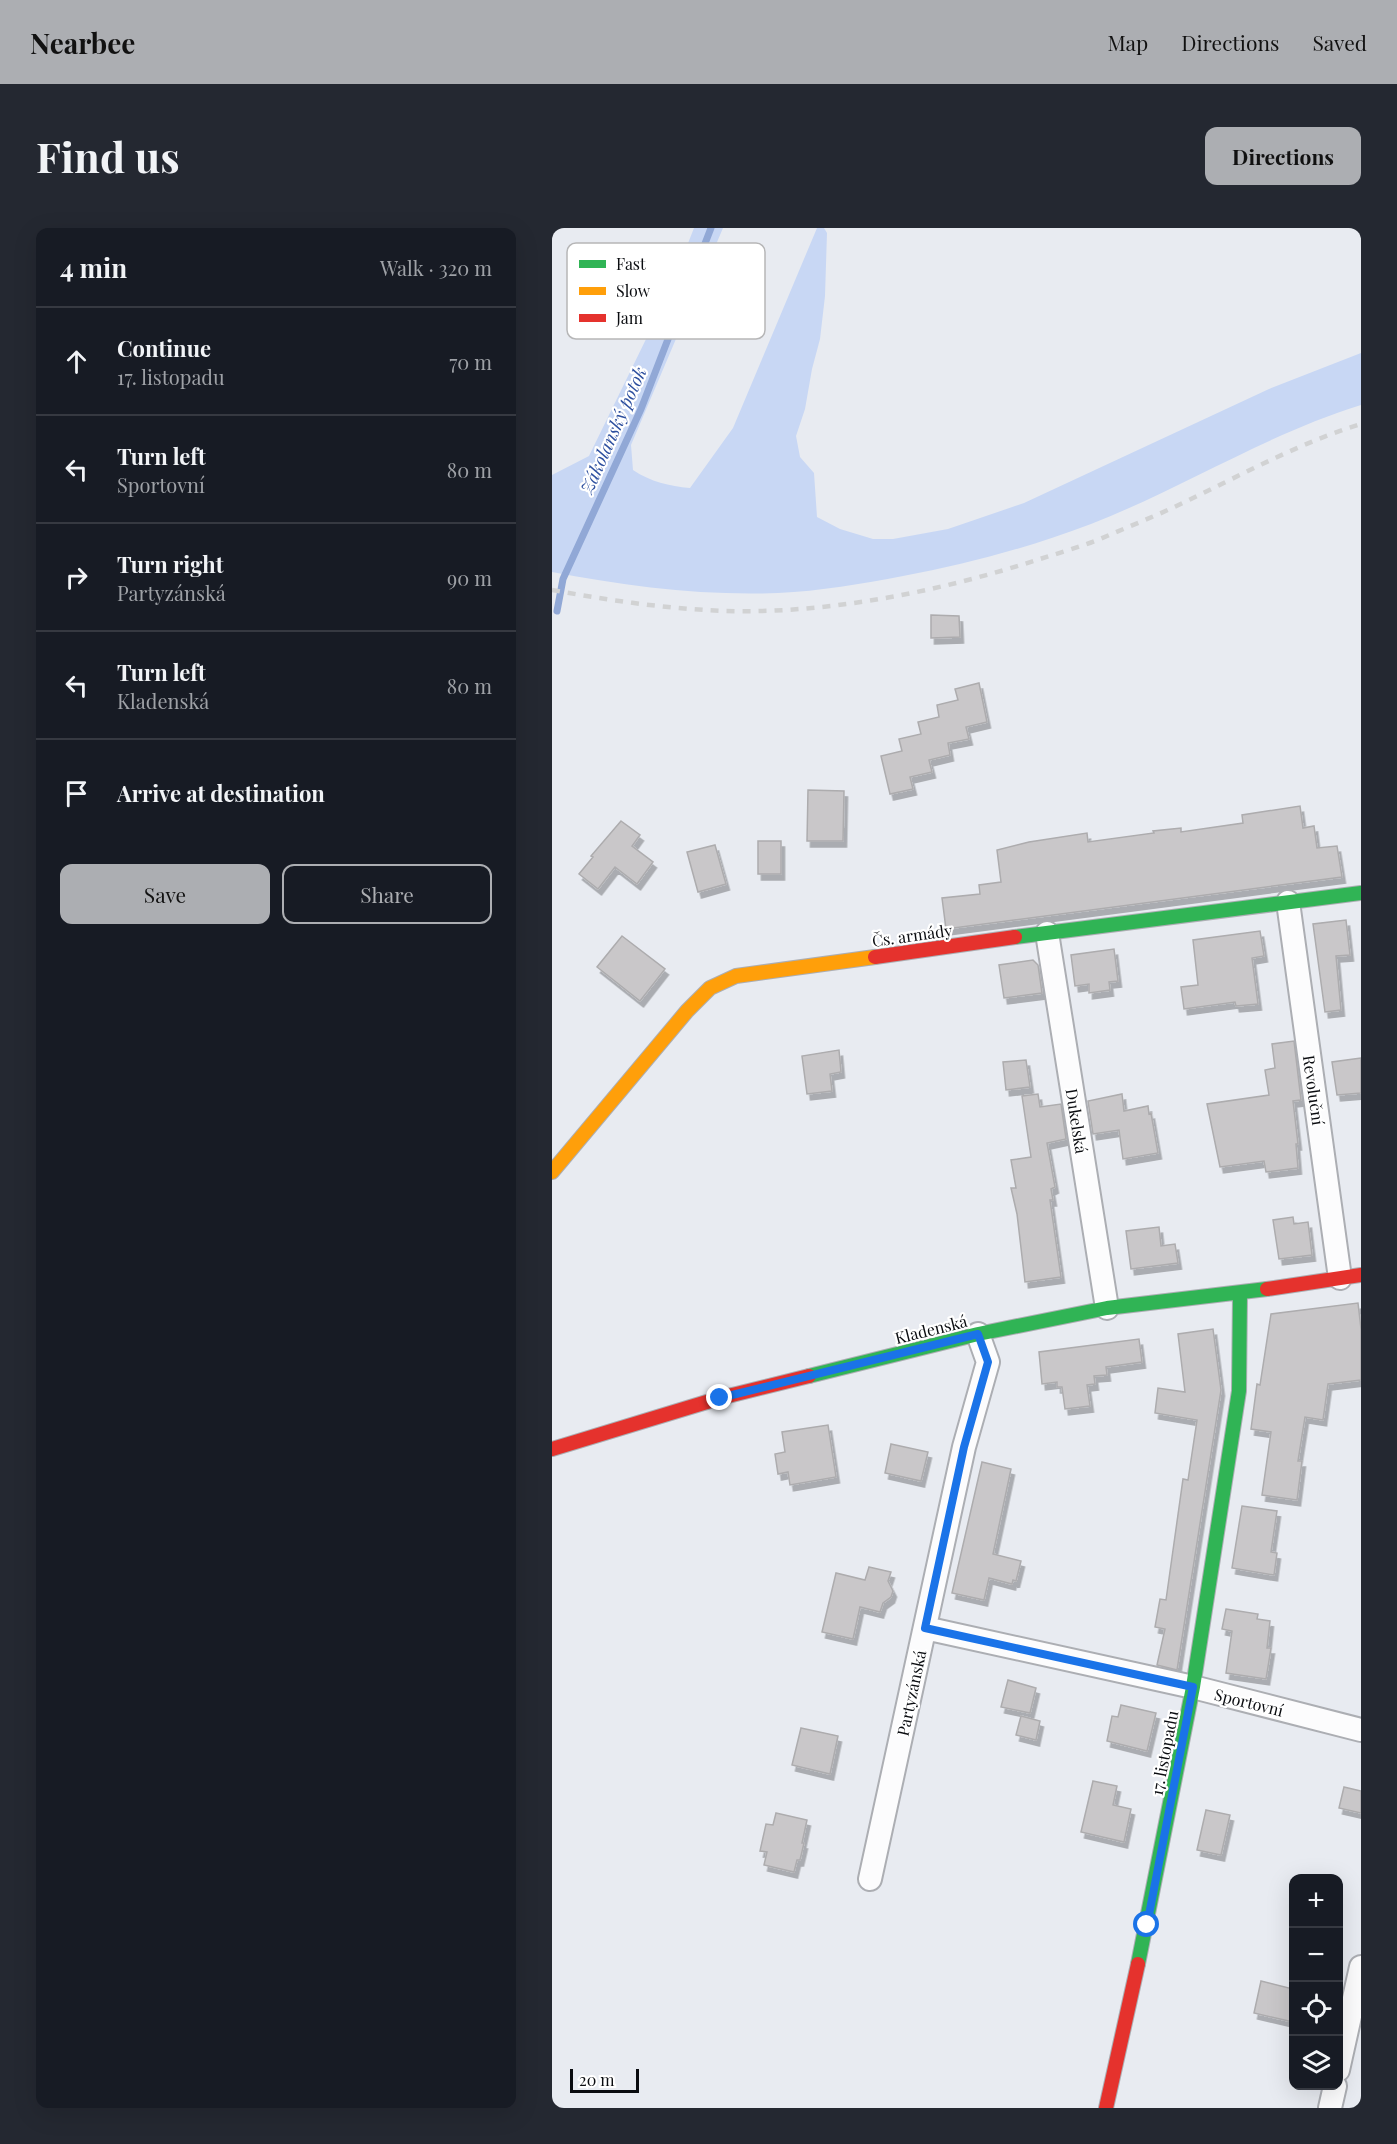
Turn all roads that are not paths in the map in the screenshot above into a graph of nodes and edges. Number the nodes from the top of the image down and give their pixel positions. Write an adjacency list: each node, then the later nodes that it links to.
1 (1361, 893): 2 (street, Čs. armády)
2 (1288, 902): 3 (street, Čs. armády); 5 (street, Revoluční)
3 (1047, 933): 4 (street, Čs. armády); 7 (street, Dukelská)
4 (552, 1172)
5 (1351, 1277): 6 (street, Kladenská)
6 (1240, 1293): 7 (street, Kladenská); 11 (street, 17. listopadu)
7 (1107, 1308): 8 (street, Kladenská)
8 (978, 1334): 9 (street, Kladenská); 10 (street, Partyzánská)
9 (552, 1449)
10 (925, 1628): 11 (street, Sportovní); 13 (street, Partyzánská)
11 (1193, 1687): 12 (street, Sportovní); 17 (street, 17. listopadu)
12 (1361, 1730)
13 (870, 1879)
14 (1361, 1967): 15 (street)
15 (1343, 2048)
16 (1334, 2090): 18 (street)
17 (1106, 2108)
18 (1330, 2108)

